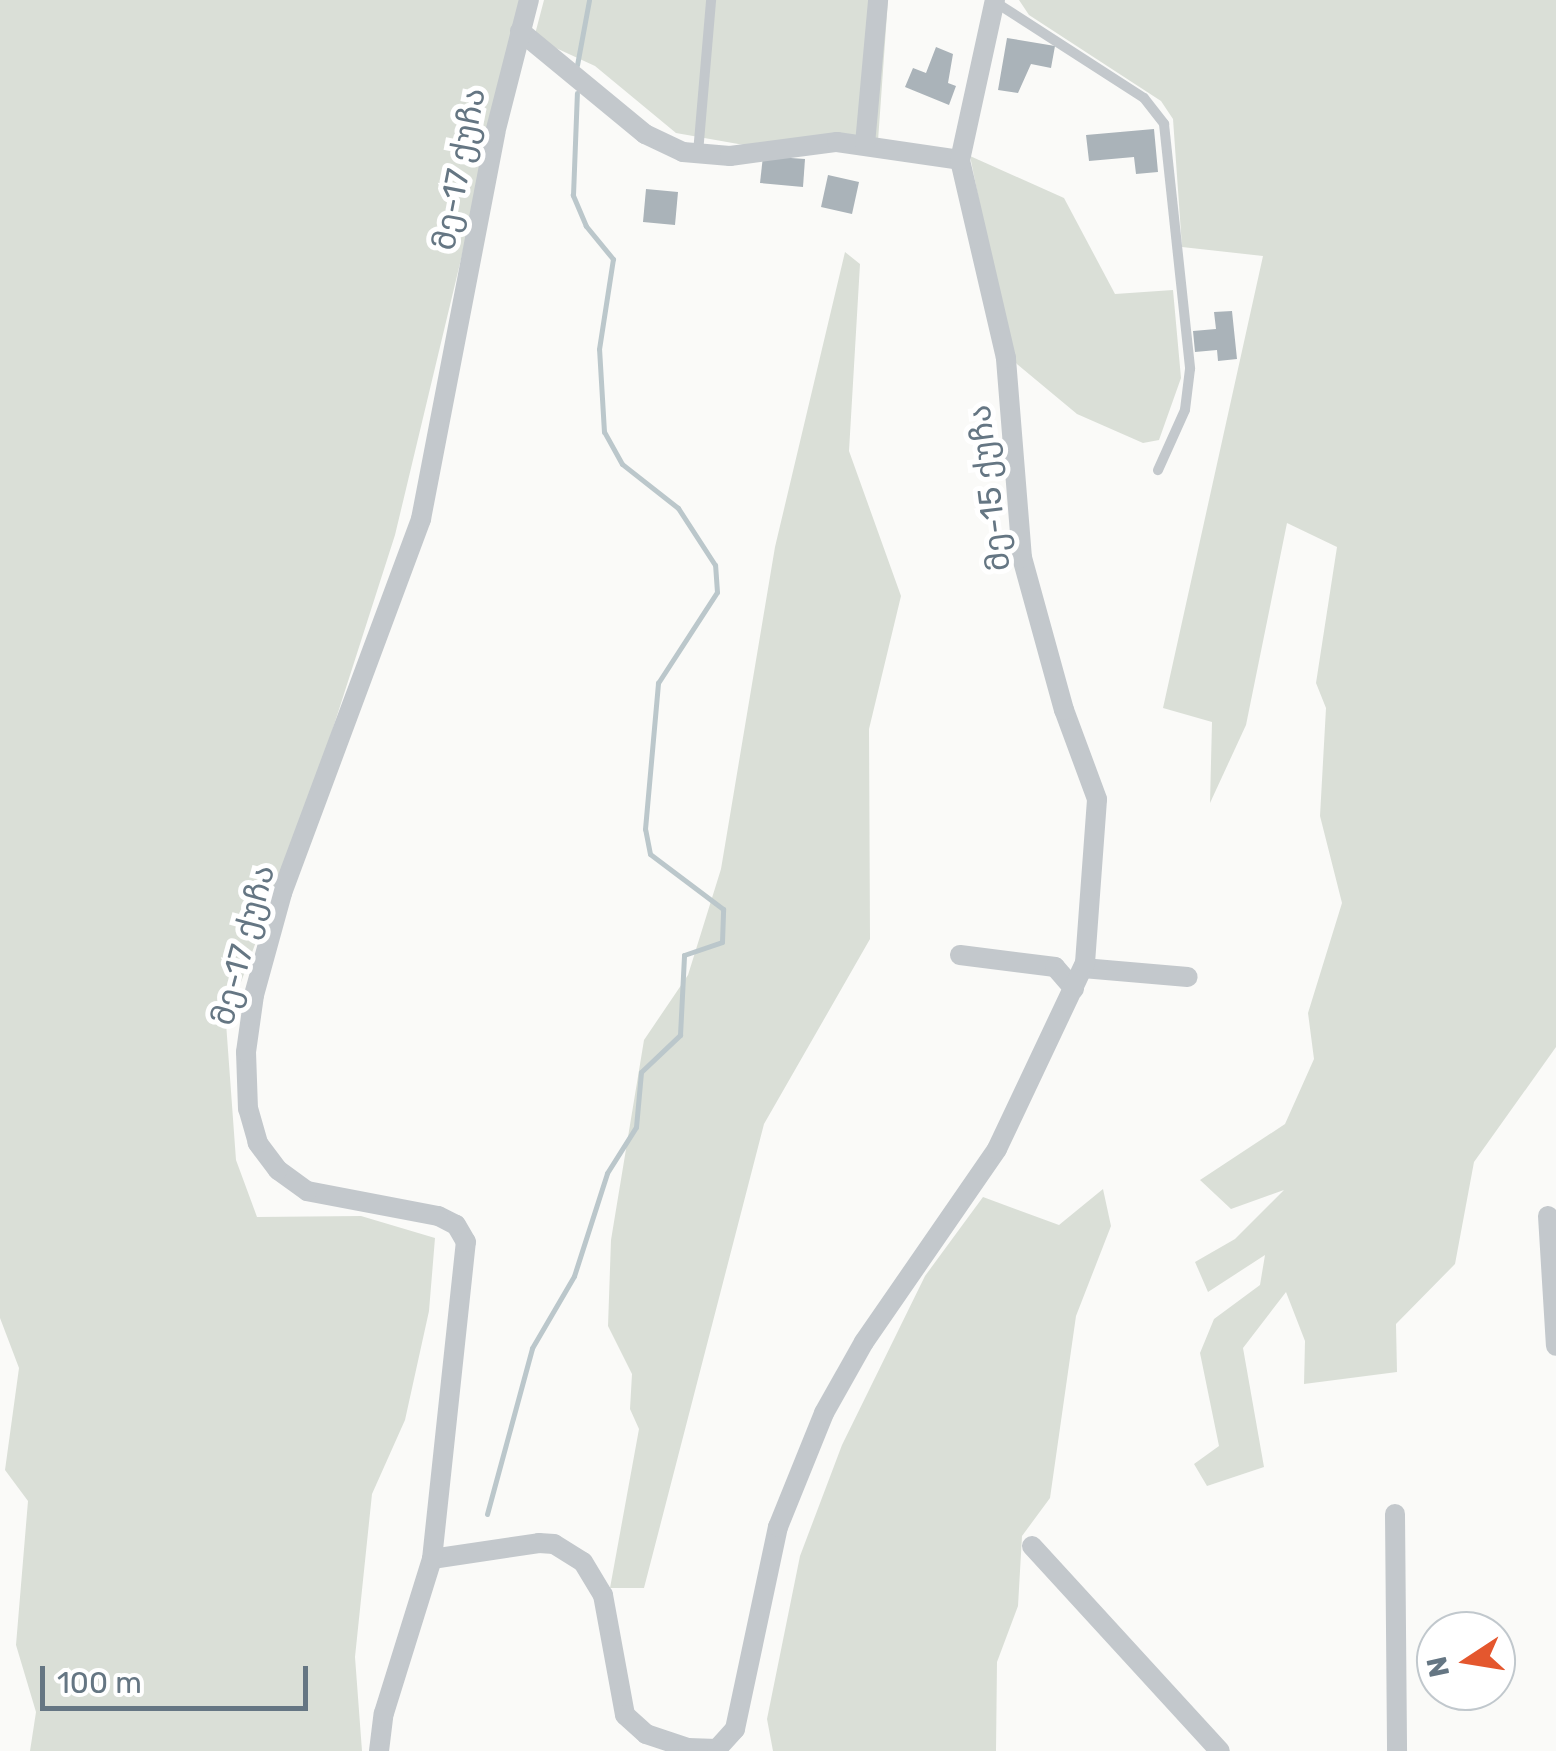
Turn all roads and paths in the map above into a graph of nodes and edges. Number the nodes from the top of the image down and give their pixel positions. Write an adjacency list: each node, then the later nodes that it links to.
1 (528, 0): 5 (street)
2 (711, 0): 7 (lane)
3 (878, 0): 6 (street)
4 (995, 1): 8 (street); 9 (lane)
5 (520, 31): 7 (street); 18 (street, მე-17 ქუჩა)
6 (865, 144): 7 (street); 8 (street)
7 (697, 155)
8 (960, 160): 11 (street, მე-15 ქუჩა)
9 (1158, 470)
10 (960, 955): 13 (street)
11 (1083, 968): 12 (street); 13 (street, მე-15 ქუჩა)
12 (1188, 977)
13 (1074, 989): 18 (street, მე-15 ქუჩა)
14 (1548, 1216): 15 (street)
15 (1556, 1346)
16 (1396, 1514): 21 (street)
17 (1032, 1546): 20 (street)
18 (432, 1559): 19 (street, მე-17 ქუჩა)
19 (379, 1751)
20 (1220, 1751)
21 (1397, 1751)

